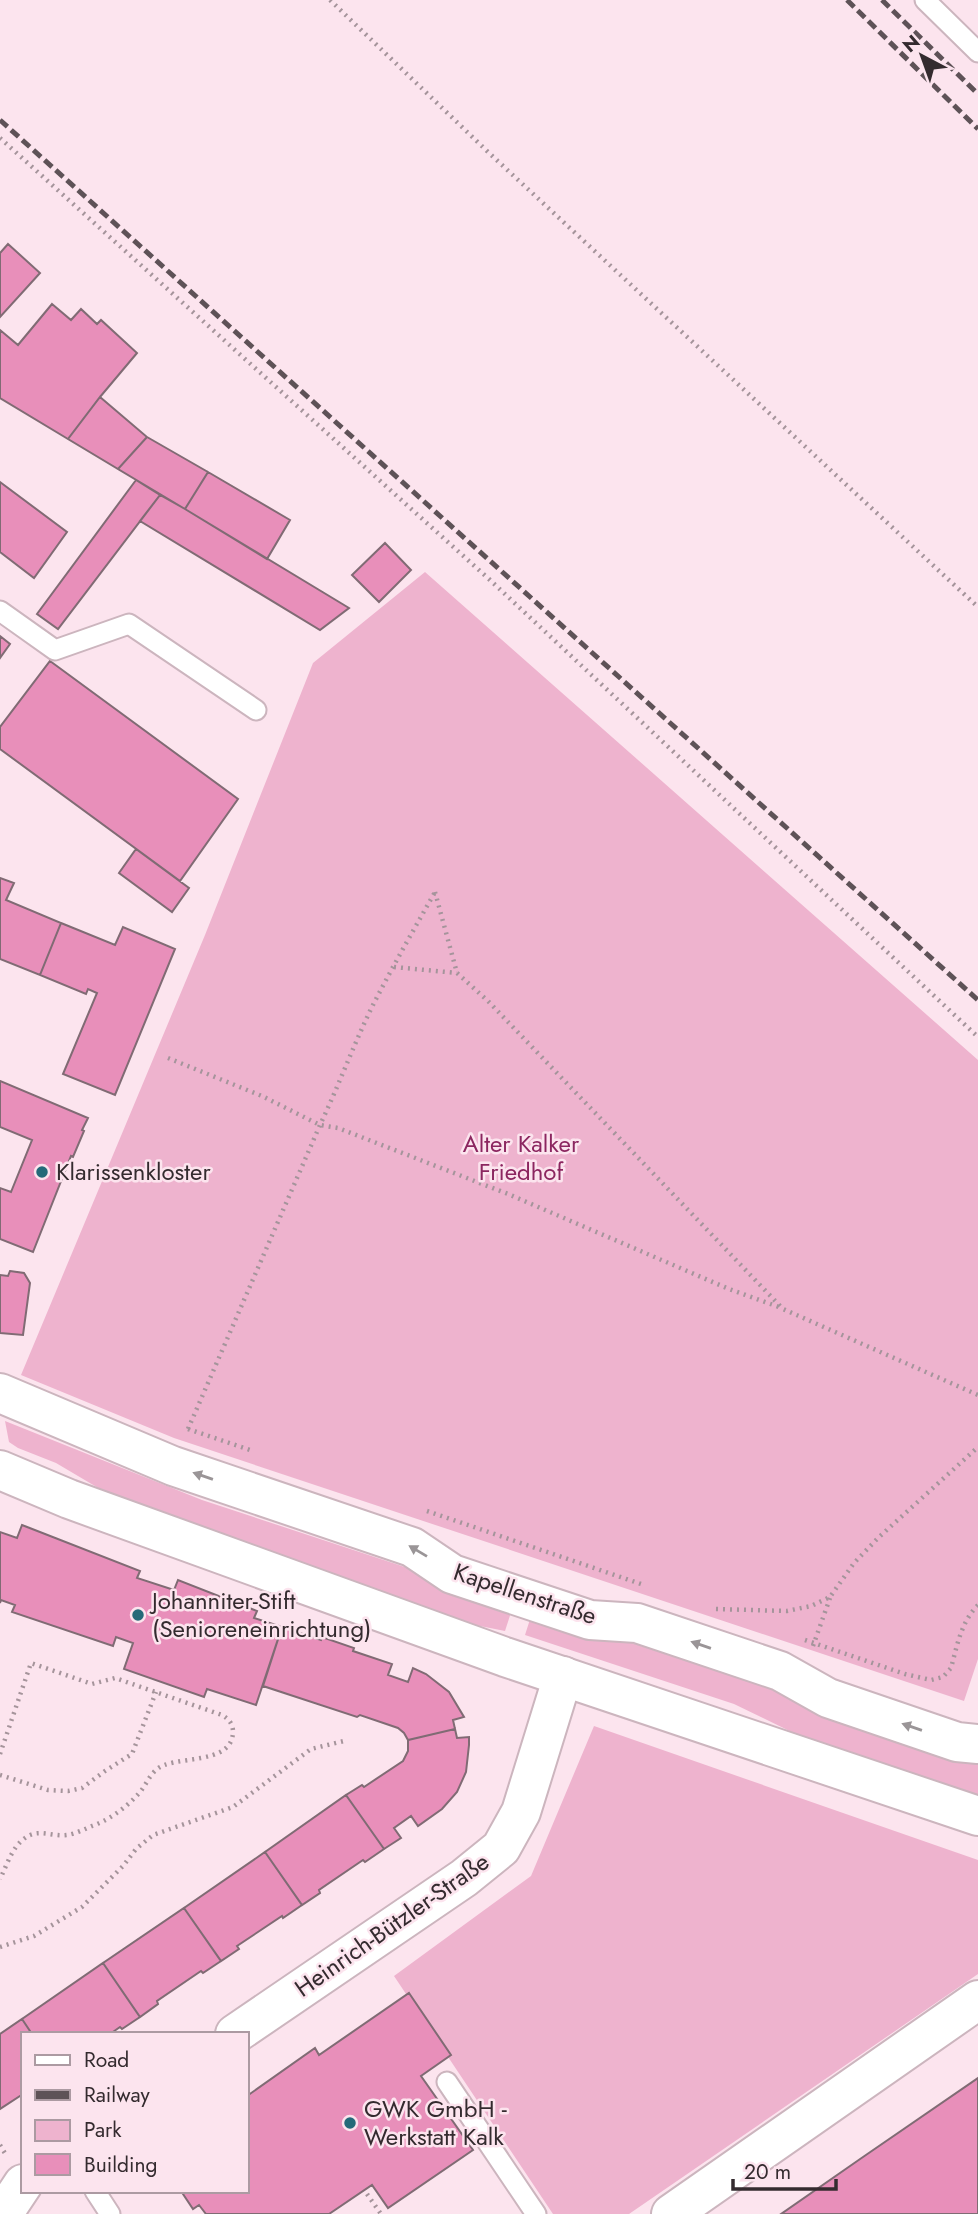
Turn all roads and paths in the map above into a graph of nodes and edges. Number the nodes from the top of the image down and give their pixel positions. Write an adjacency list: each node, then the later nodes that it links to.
1 (330, 0): 5 (path)
2 (925, 0): 3 (lane)
3 (978, 52)
4 (0, 138): 10 (path)
5 (978, 607)
6 (0, 611): 7 (lane)
7 (256, 710)
8 (394, 967): 9 (path); 9 (path); 12 (path)
9 (457, 973): 13 (path)
10 (978, 1037)
11 (168, 1058): 12 (path)
12 (320, 1125): 13 (path); 16 (path)
13 (783, 1308): 14 (path)
14 (978, 1395)
15 (1, 1397): 19 (street, Kapellenstraße)
16 (188, 1429): 18 (path); 19 (path)
17 (978, 1447): 23 (path)
18 (254, 1451)
19 (173, 1466): 29 (street, Kapellenstraße, one-way to 19)
20 (0, 1470): 28 (street)
21 (424, 1510): 22 (path)
22 (646, 1586)
23 (830, 1597): 25 (path); 27 (path)
24 (978, 1605): 27 (path)
25 (737, 1617)
26 (801, 1639): 27 (path)
27 (813, 1643): 29 (path)
28 (563, 1676): 35 (street); 39 (street, Heinrich-Bützler-Straße)
29 (799, 1682): 32 (street, Kapellenstraße, one-way to 29)
30 (156, 1692): 33 (path); 34 (path); 36 (path)
31 (344, 1741): 37 (path)
32 (978, 1744)
33 (0, 1754)
34 (0, 1775)
35 (978, 1816)
36 (0, 1879)
37 (0, 1947)
38 (978, 2000): 48 (street)
39 (238, 2032)
40 (447, 2082): 47 (lane)
41 (21, 2187): 44 (street)
42 (96, 2193): 45 (lane)
43 (367, 2194): 46 (path)
44 (3, 2214)
45 (110, 2214)
46 (381, 2214)
47 (536, 2214)
48 (671, 2214)

